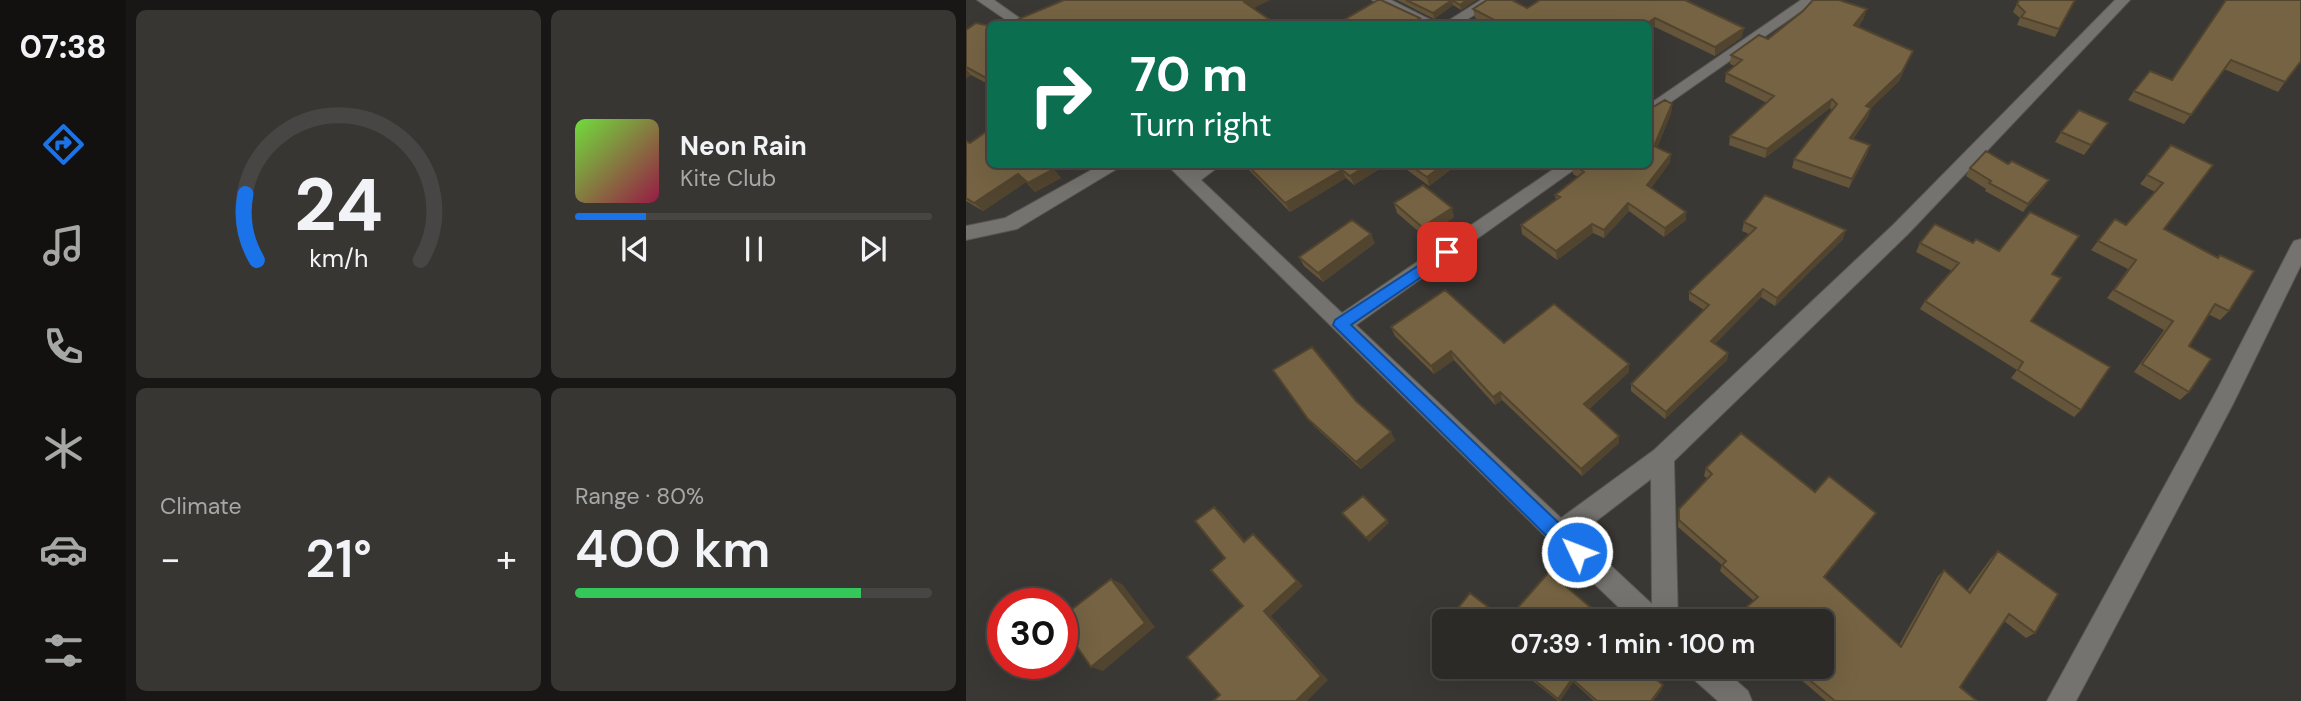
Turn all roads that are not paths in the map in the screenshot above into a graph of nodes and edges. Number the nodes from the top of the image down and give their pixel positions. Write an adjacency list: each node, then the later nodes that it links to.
1 (984, 0): 6 (street)
2 (1379, 0): 7 (street)
3 (1491, 0): 8 (street)
4 (1810, 0): 9 (street)
5 (2123, 0): 16 (street)
6 (1016, 21)
7 (1425, 21)
8 (1455, 21)
9 (1652, 110)
10 (1110, 168): 13 (street)
11 (1568, 168): 15 (street)
12 (1182, 172): 15 (street)
13 (966, 233)
14 (2301, 246): 22 (street)
15 (1340, 325): 17 (street)
16 (1662, 457): 17 (street); 19 (street)
17 (1558, 535): 18 (street)
18 (1638, 609)
19 (1665, 609)
20 (1714, 679): 21 (street)
21 (1738, 701)
22 (2061, 701)

